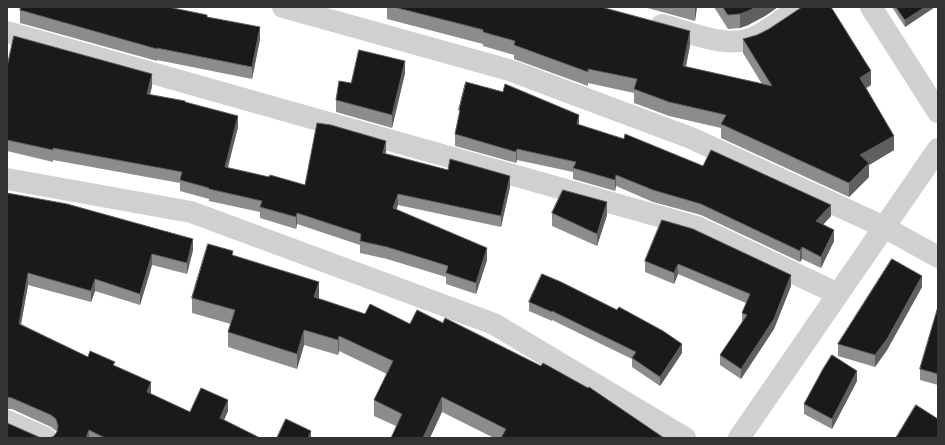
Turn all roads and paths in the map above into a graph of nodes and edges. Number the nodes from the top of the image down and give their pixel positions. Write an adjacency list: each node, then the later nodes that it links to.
1 (283, 7): 9 (street)
2 (800, 7): 4 (street)
3 (871, 7): 6 (street)
4 (641, 19)
5 (7, 32): 11 (street)
6 (938, 112)
7 (938, 149): 9 (street)
8 (7, 179): 14 (street)
9 (884, 227): 10 (street); 11 (street)
10 (938, 256)
11 (838, 294): 15 (street)
12 (7, 421): 13 (street)
13 (46, 438)
14 (685, 438)
15 (739, 438)

